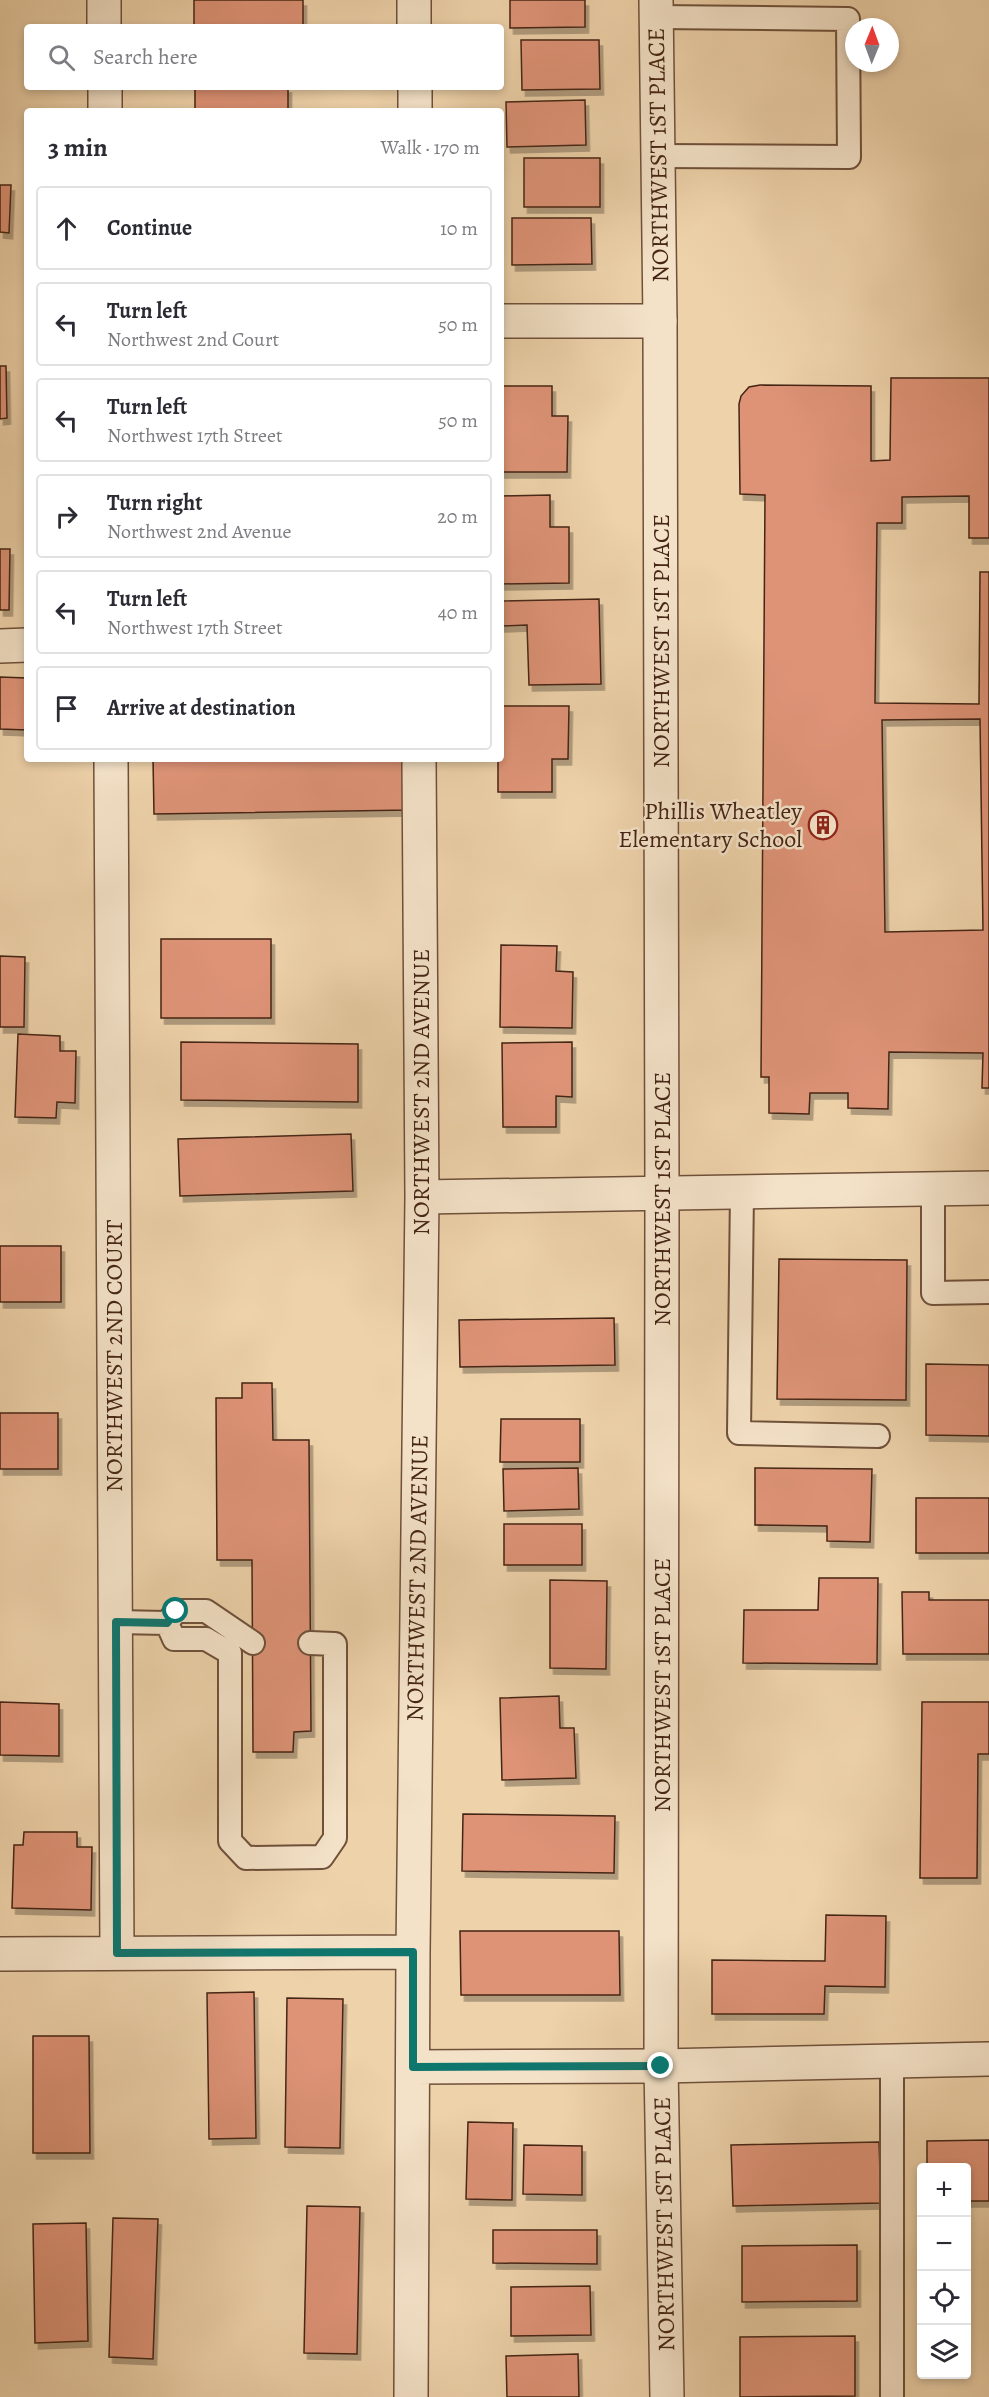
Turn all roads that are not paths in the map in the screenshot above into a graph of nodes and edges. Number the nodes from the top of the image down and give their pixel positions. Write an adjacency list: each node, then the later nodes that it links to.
1 (104, 0): 4 (street)
2 (414, 0): 5 (street)
3 (656, 8): 10 (street, NORTHWEST 1ST PLACE); 10 (lane)
4 (104, 24)
5 (414, 24)
6 (105, 90): 8 (street)
7 (415, 90): 9 (street)
8 (105, 108)
9 (415, 108)
10 (658, 156): 12 (street, NORTHWEST 1ST PLACE)
11 (504, 321): 12 (street)
12 (660, 321): 20 (street, NORTHWEST 1ST PLACE)
13 (24, 645): 14 (street)
14 (0, 646)
15 (111, 762): 24 (street, NORTHWEST 2ND COURT)
16 (419, 762): 21 (street, NORTHWEST 2ND AVENUE)
17 (989, 1188): 18 (street)
18 (933, 1189): 19 (street); 22 (lane)
19 (742, 1192): 20 (street); 23 (lane)
20 (662, 1193): 21 (street); 33 (street, NORTHWEST 1ST PLACE)
21 (422, 1197): 28 (street, NORTHWEST 2ND AVENUE)
22 (989, 1292)
23 (878, 1436)
24 (116, 1622): 25 (lane); 29 (street, NORTHWEST 2ND COURT)
25 (167, 1623): 27 (lane); 27 (lane)
26 (310, 1643): 27 (lane)
27 (230, 1653)
28 (413, 1952): 29 (street); 34 (street, NORTHWEST 2ND AVENUE)
29 (117, 1953): 30 (street)
30 (0, 1954)
31 (989, 2059): 32 (street)
32 (892, 2061): 33 (street); 37 (lane)
33 (661, 2066): 34 (street); 36 (street, NORTHWEST 1ST PLACE)
34 (413, 2067): 35 (street, NORTHWEST 2ND AVENUE)
35 (411, 2397)
36 (667, 2397)
37 (892, 2397)

